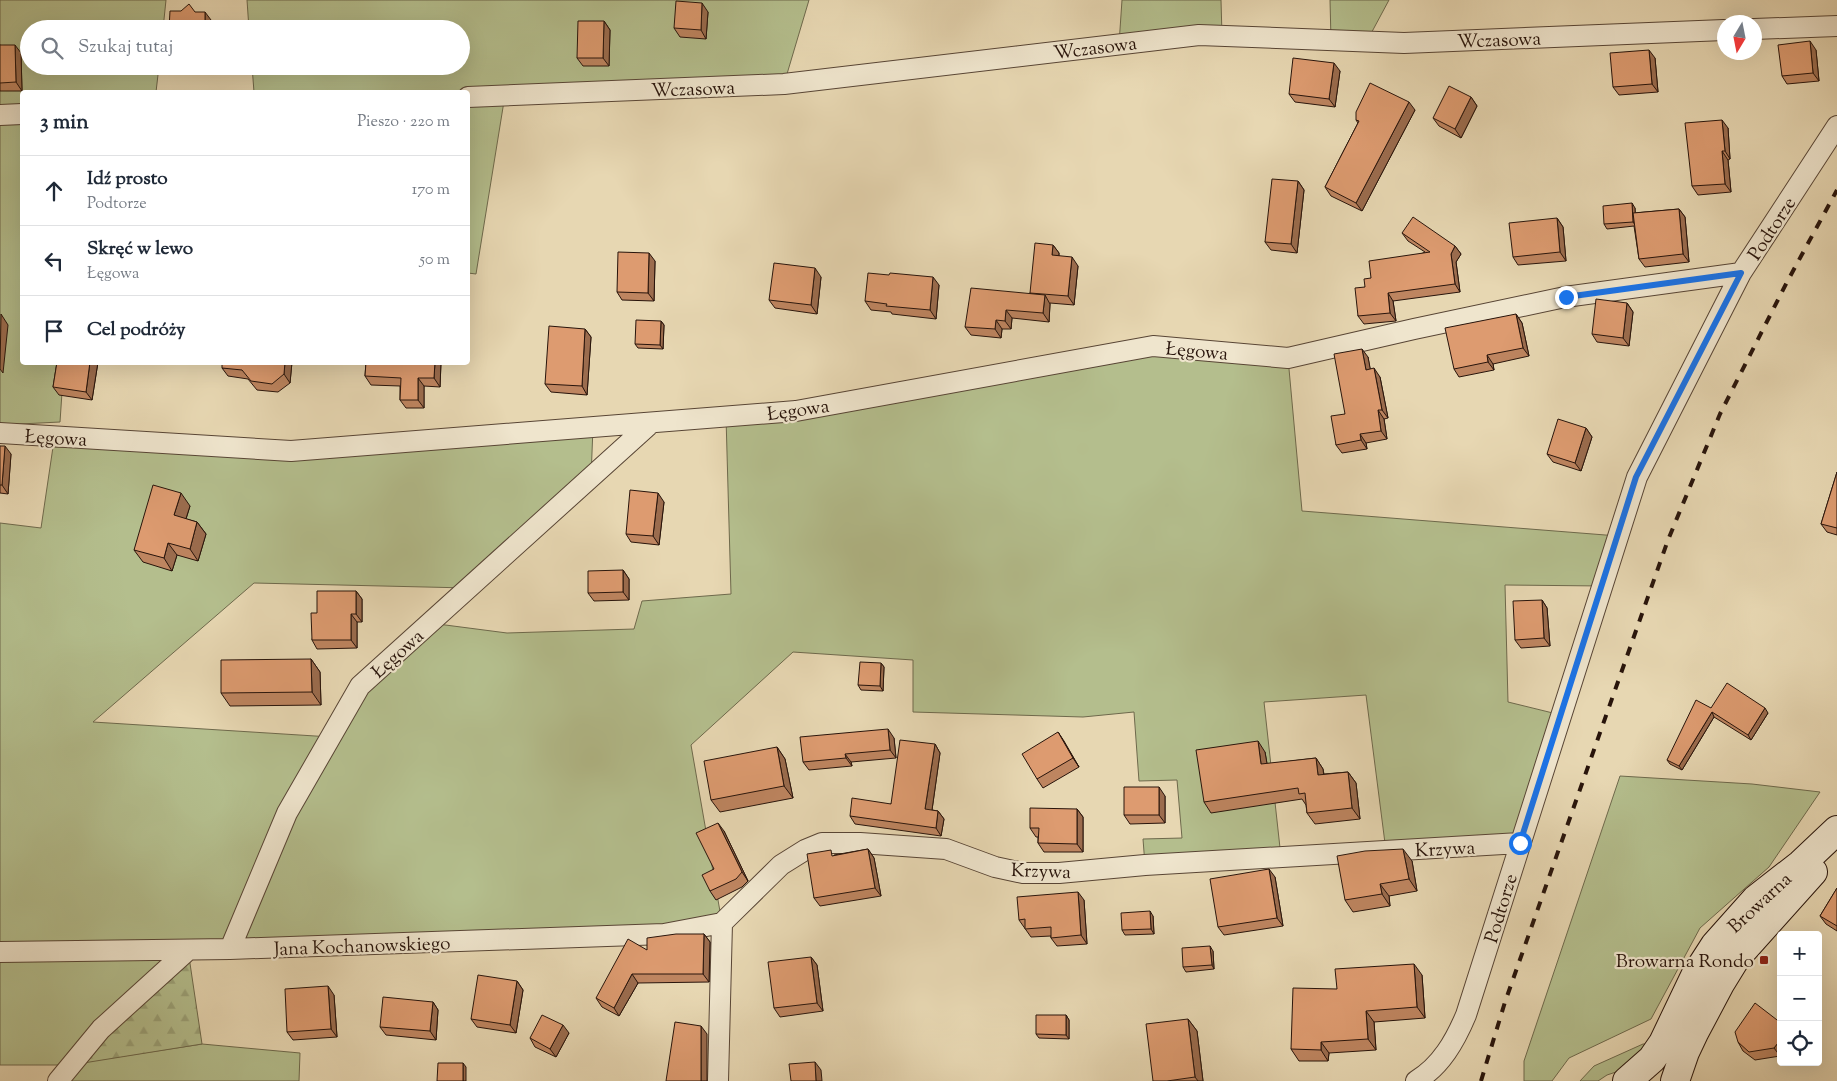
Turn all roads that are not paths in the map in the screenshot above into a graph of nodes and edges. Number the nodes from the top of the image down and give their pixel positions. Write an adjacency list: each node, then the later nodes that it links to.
1 (1837, 26): 2 (street)
2 (1762, 29)
3 (1717, 30): 4 (street, Wczasowa)
4 (470, 97)
5 (20, 114): 6 (street)
6 (0, 115)
7 (1837, 126): 8 (street, Podtorze)
8 (1741, 273): 9 (street, Łęgowa); 13 (street, Podtorze)
9 (651, 423): 10 (street, Łęgowa); 16 (street, Łęgowa)
10 (0, 433)
11 (1837, 830): 21 (street, Browarna)
12 (1837, 838): 22 (street, Browarna)
13 (1520, 843): 14 (street, Krzywa); 20 (street, Podtorze)
14 (722, 923): 16 (street, Jana Kochanowskiego); 19 (street)
15 (188, 950): 16 (street, Jana Kochanowskiego); 17 (street, Jana Kochanowskiego); 18 (street)
16 (230, 950)
17 (0, 952)
18 (58, 1081)
19 (718, 1081)
20 (1416, 1081)
21 (1627, 1081)
22 (1675, 1081)

